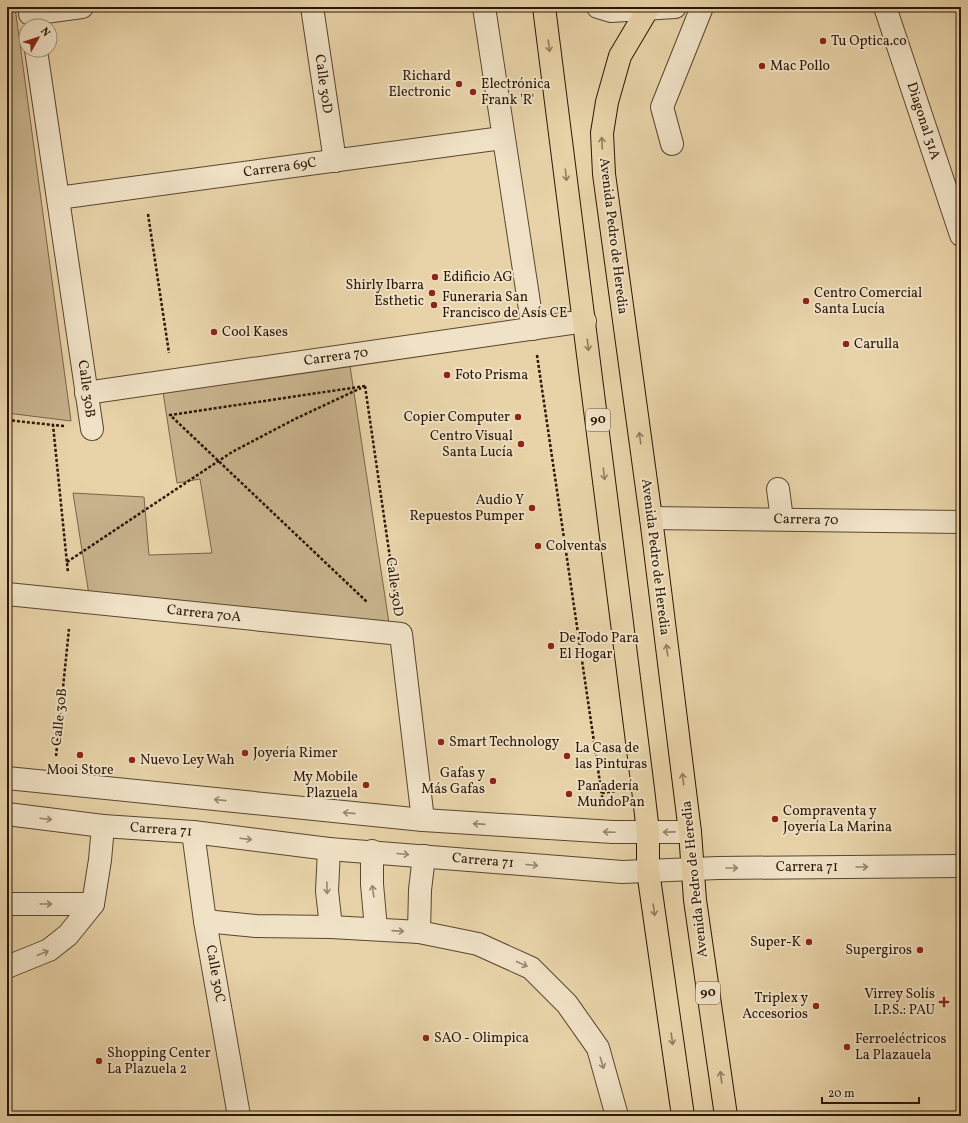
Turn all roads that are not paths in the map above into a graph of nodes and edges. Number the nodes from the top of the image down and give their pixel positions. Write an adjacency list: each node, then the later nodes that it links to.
1 (82, 7): 10 (street)
2 (312, 7): 14 (street, Calle 30D)
3 (484, 7): 12 (street)
4 (544, 7): 17 (highway, 90, one-way to 17)
5 (598, 7): 9 (street)
6 (675, 7): 9 (street)
7 (702, 7): 13 (street)
8 (885, 7): 16 (street, Diagonal 31A)
9 (648, 8): 22 (highway, Avenida Pedro de Heredia / 90, one-way to 9)
10 (31, 16)
11 (37, 58): 15 (street, Calle 30B)
12 (502, 138): 14 (street, Carrera 69C); 18 (street)
13 (672, 144)
14 (335, 161): 15 (street, Carrera 69C)
15 (58, 198): 19 (street, Calle 30B)
16 (961, 235)
17 (585, 321): 18 (street, Carrera 70); 32 (highway, 90, one-way to 32)
18 (533, 329): 19 (street, Carrera 70)
19 (86, 393): 20 (street, Calle 30B)
20 (92, 429)
21 (778, 490): 23 (street)
22 (651, 518): 23 (street, Carrera 70); 33 (highway, Avenida Pedro de Heredia / 90, one-way to 22)
23 (782, 519): 24 (street, Carrera 70)
24 (961, 522)
25 (7, 594): 26 (street, Carrera 70A)
26 (401, 634): 29 (street, Calle 30D)
27 (7, 778): 29 (street, one-way to 27)
28 (7, 814): 30 (street, Carrera 71, one-way to 30)
29 (424, 820): 32 (street, one-way to 29)
30 (103, 826): 31 (street, Carrera 71); 41 (street)
31 (193, 832): 34 (street, Carrera 71, one-way to 34); 42 (street, Calle 30C)
32 (648, 832): 33 (street, one-way to 32); 39 (highway, 90)
33 (690, 832): 38 (highway, Avenida Pedro de Heredia / 90)
34 (330, 849): 35 (street, Carrera 71); 43 (street, one-way to 43)
35 (372, 851): 36 (street, Carrera 71, one-way to 36); 44 (street, one-way to 35)
36 (424, 856): 39 (street, Carrera 71, one-way to 39); 45 (street)
37 (961, 866): 38 (street, Carrera 71, one-way to 37)
38 (693, 869): 39 (street, Carrera 71); 50 (highway, Avenida Pedro de Heredia / 90, one-way to 38)
39 (648, 872): 49 (highway, 90, one-way to 49)
40 (7, 904): 41 (street, one-way to 41)
41 (93, 904): 46 (street, one-way to 41)
42 (205, 921): 43 (street); 47 (street, Calle 30C)
43 (331, 927): 44 (street)
44 (376, 929): 45 (street, one-way to 45)
45 (419, 932): 48 (street, one-way to 48)
46 (7, 967)
47 (240, 1116)
48 (617, 1116)
49 (682, 1116)
50 (726, 1116)

